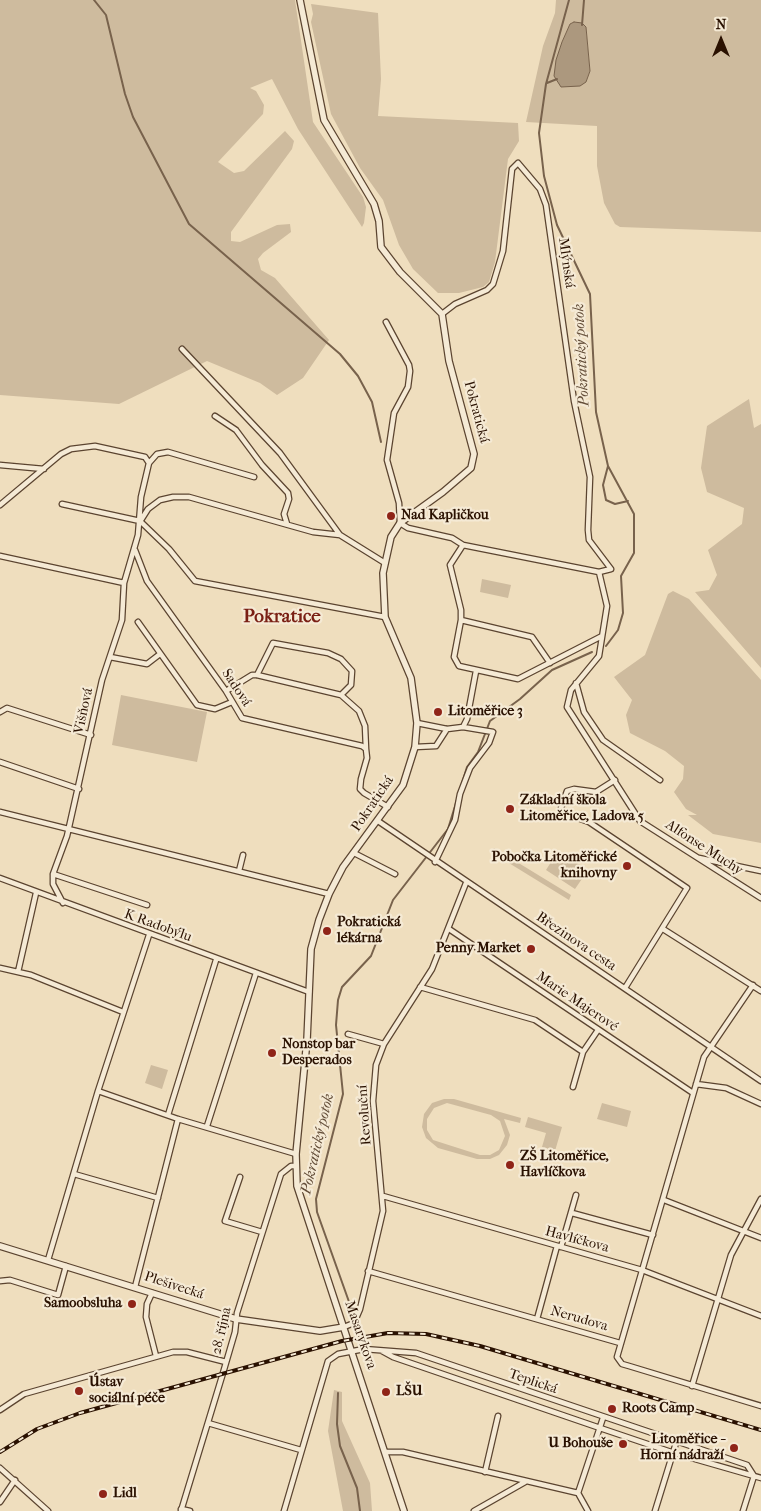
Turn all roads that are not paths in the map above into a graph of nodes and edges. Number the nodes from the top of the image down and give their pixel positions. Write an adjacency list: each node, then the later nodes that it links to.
1 (300, 0): 2 (street)
2 (442, 314): 13 (street, Pokratická); 20 (street, Mlýnská)
3 (386, 322): 13 (street)
4 (182, 348): 15 (street)
5 (216, 416): 14 (street)
6 (149, 463): 8 (street); 9 (street); 12 (street, Višňová)
7 (0, 465): 8 (street)
8 (44, 469): 11 (street)
9 (254, 477)
10 (62, 504): 12 (street)
11 (0, 506)
12 (140, 521): 14 (street); 17 (street, Višňová); 22 (street)
13 (400, 523): 16 (street); 19 (street, Pokratická)
14 (287, 524): 15 (street)
15 (340, 535): 19 (street)
16 (463, 545): 20 (street); 23 (street)
17 (135, 550): 21 (street, Višňová); 32 (street, Sadová)
18 (0, 556): 21 (street)
19 (385, 563): 22 (street, Pokratická)
20 (599, 572): 25 (street, Alfonse Muchy)
21 (124, 582): 27 (street, Višňová)
22 (384, 617): 36 (street, Pokratická)
23 (462, 620): 28 (street); 29 (street)
24 (138, 622): 26 (street)
25 (602, 636): 28 (street); 31 (street, Alfonse Muchy)
26 (160, 654): 27 (street); 34 (street)
27 (110, 656): 39 (street, Višňová)
28 (550, 662): 29 (street)
29 (476, 671): 37 (street)
30 (257, 675): 32 (street); 33 (street); 33 (street)
31 (576, 683): 43 (street, Alfonse Muchy); 44 (street)
32 (226, 691): 34 (street, Sadová)
33 (341, 695): 41 (street)
34 (232, 702): 41 (street, Sadová)
35 (0, 712): 39 (street)
36 (417, 722): 38 (street); 40 (street, Pokratická)
37 (463, 727): 38 (street); 53 (street)
38 (447, 729): 40 (street)
39 (91, 735): 45 (street, Višňová)
40 (415, 747): 46 (street, Pokratická)
41 (366, 749): 46 (street)
42 (0, 762): 45 (street)
43 (615, 780): 52 (street, Alfonse Muchy); 66 (street)
44 (660, 780)
45 (79, 789): 49 (street, Višňová)
46 (388, 807): 48 (street, Pokratická)
47 (0, 812): 49 (street)
48 (378, 821): 50 (street, Pokratická); 53 (street, Březinova cesta)
49 (69, 828): 55 (street); 56 (street, Višňová)
50 (354, 853): 57 (street); 61 (street, Pokratická)
51 (243, 855): 55 (street)
52 (697, 858): 54 (street); 62 (street, Alfonse Muchy)
53 (435, 862): 59 (street, Březinova cesta)
54 (761, 870)
55 (239, 871): 61 (street)
56 (53, 874): 63 (street); 64 (street)
57 (395, 874)
58 (0, 878): 60 (street, K Radobýlu)
59 (466, 883): 65 (street, Revoluční); 74 (street, Březinova cesta)
60 (36, 893): 63 (street, K Radobýlu); 70 (street)
61 (329, 894): 76 (street, Pokratická)
62 (761, 898)
63 (63, 903): 67 (street, K Radobýlu)
64 (147, 905)
65 (449, 929): 73 (street, Revoluční); 78 (street, Marie Majerové)
66 (663, 929): 72 (street); 74 (street)
67 (149, 935): 68 (street, K Radobýlu); 77 (street)
68 (216, 960): 71 (street, K Radobýlu); 89 (street)
69 (0, 968): 70 (street)
70 (18, 972): 77 (street)
71 (256, 973): 76 (street, K Radobýlu); 91 (street)
72 (753, 986): 75 (street); 81 (street)
73 (420, 987): 80 (street, Revoluční); 82 (street)
74 (625, 988): 81 (street, Březinova cesta)
75 (761, 991)
76 (309, 992): 92 (street, Pokratická)
77 (123, 1012): 86 (street)
78 (598, 1030): 82 (street); 87 (street, Marie Majerové)
79 (348, 1034): 80 (street)
80 (384, 1044): 97 (street, Revoluční)
81 (711, 1049): 83 (street, Březinova cesta); 84 (street)
82 (583, 1052): 85 (street)
83 (761, 1081)
84 (696, 1084): 87 (street); 88 (street)
85 (573, 1087)
86 (98, 1091): 89 (street); 94 (street)
87 (693, 1093): 100 (street)
88 (761, 1104)
89 (168, 1115): 90 (street)
90 (178, 1119): 91 (street); 98 (street)
91 (206, 1126): 92 (street)
92 (296, 1154): 93 (street, Pokratická)
93 (295, 1166): 103 (street, 28. října); 119 (street, Masarykova)
94 (74, 1174): 98 (street); 108 (street)
95 (240, 1177): 103 (street)
96 (576, 1195): 101 (street)
97 (383, 1196): 107 (street, Havlíčkova); 111 (street, Revoluční)
98 (158, 1198): 113 (street)
99 (761, 1198): 102 (street)
100 (664, 1200): 102 (street); 104 (street)
101 (572, 1213): 104 (street); 107 (street)
102 (744, 1231): 105 (street); 115 (street)
103 (262, 1232): 117 (street, 28. října)
104 (653, 1235): 110 (street)
105 (761, 1238)
106 (0, 1246): 108 (street, Plešivecká)
107 (559, 1247): 110 (street, Havlíčkova); 118 (street)
108 (48, 1260): 109 (street, Plešivecká)
109 (66, 1266): 112 (street); 113 (street, Plešivecká)
110 (642, 1270): 115 (street, Havlíčkova); 120 (street)
111 (368, 1271): 118 (street, Nerudova); 119 (street, Revoluční)
112 (0, 1282)
113 (135, 1287): 114 (street, Plešivecká)
114 (152, 1293): 117 (street, Plešivecká); 123 (street)
115 (717, 1301): 116 (street, Havlíčkova); 125 (street)
116 (761, 1316)
117 (236, 1319): 119 (street, Plešivecká); 124 (street, 28. října)
118 (537, 1319): 120 (street, Nerudova)
119 (344, 1327): 122 (street, Masarykova)
120 (620, 1343): 125 (street, Nerudova)
121 (381, 1350): 122 (street, Teplická); 129 (street, Teplická); 131 (street, Teplická)
122 (352, 1351): 133 (street, Teplická); 134 (street, Masarykova)
123 (156, 1356): 124 (street); 127 (street)
124 (226, 1362): 130 (street, 28. října)
125 (692, 1386): 126 (street, Nerudova)
126 (761, 1406)
127 (0, 1410)
128 (498, 1416): 137 (street)
129 (603, 1418): 131 (street); 132 (street, Teplická)
130 (208, 1423): 133 (street); 144 (street, 28. října)
131 (600, 1428): 135 (street, Teplická); 142 (street)
132 (676, 1443): 135 (street); 138 (street, Teplická)
133 (301, 1450): 147 (street)
134 (386, 1452): 137 (street); 148 (street, Masarykova)
135 (674, 1453): 138 (street, Teplická); 151 (street)
136 (0, 1468): 140 (street)
137 (485, 1472): 141 (street)
138 (754, 1476): 139 (street, Teplická); 152 (street)
139 (761, 1478)
140 (15, 1480): 143 (street); 145 (street)
141 (525, 1482): 142 (street); 149 (street)
142 (578, 1494): 150 (street)
143 (0, 1502)
144 (181, 1510): 146 (street)
145 (48, 1511)
146 (190, 1511)
147 (284, 1511)
148 (404, 1511)
149 (474, 1511)
150 (588, 1511)
151 (655, 1511)
152 (743, 1511)

